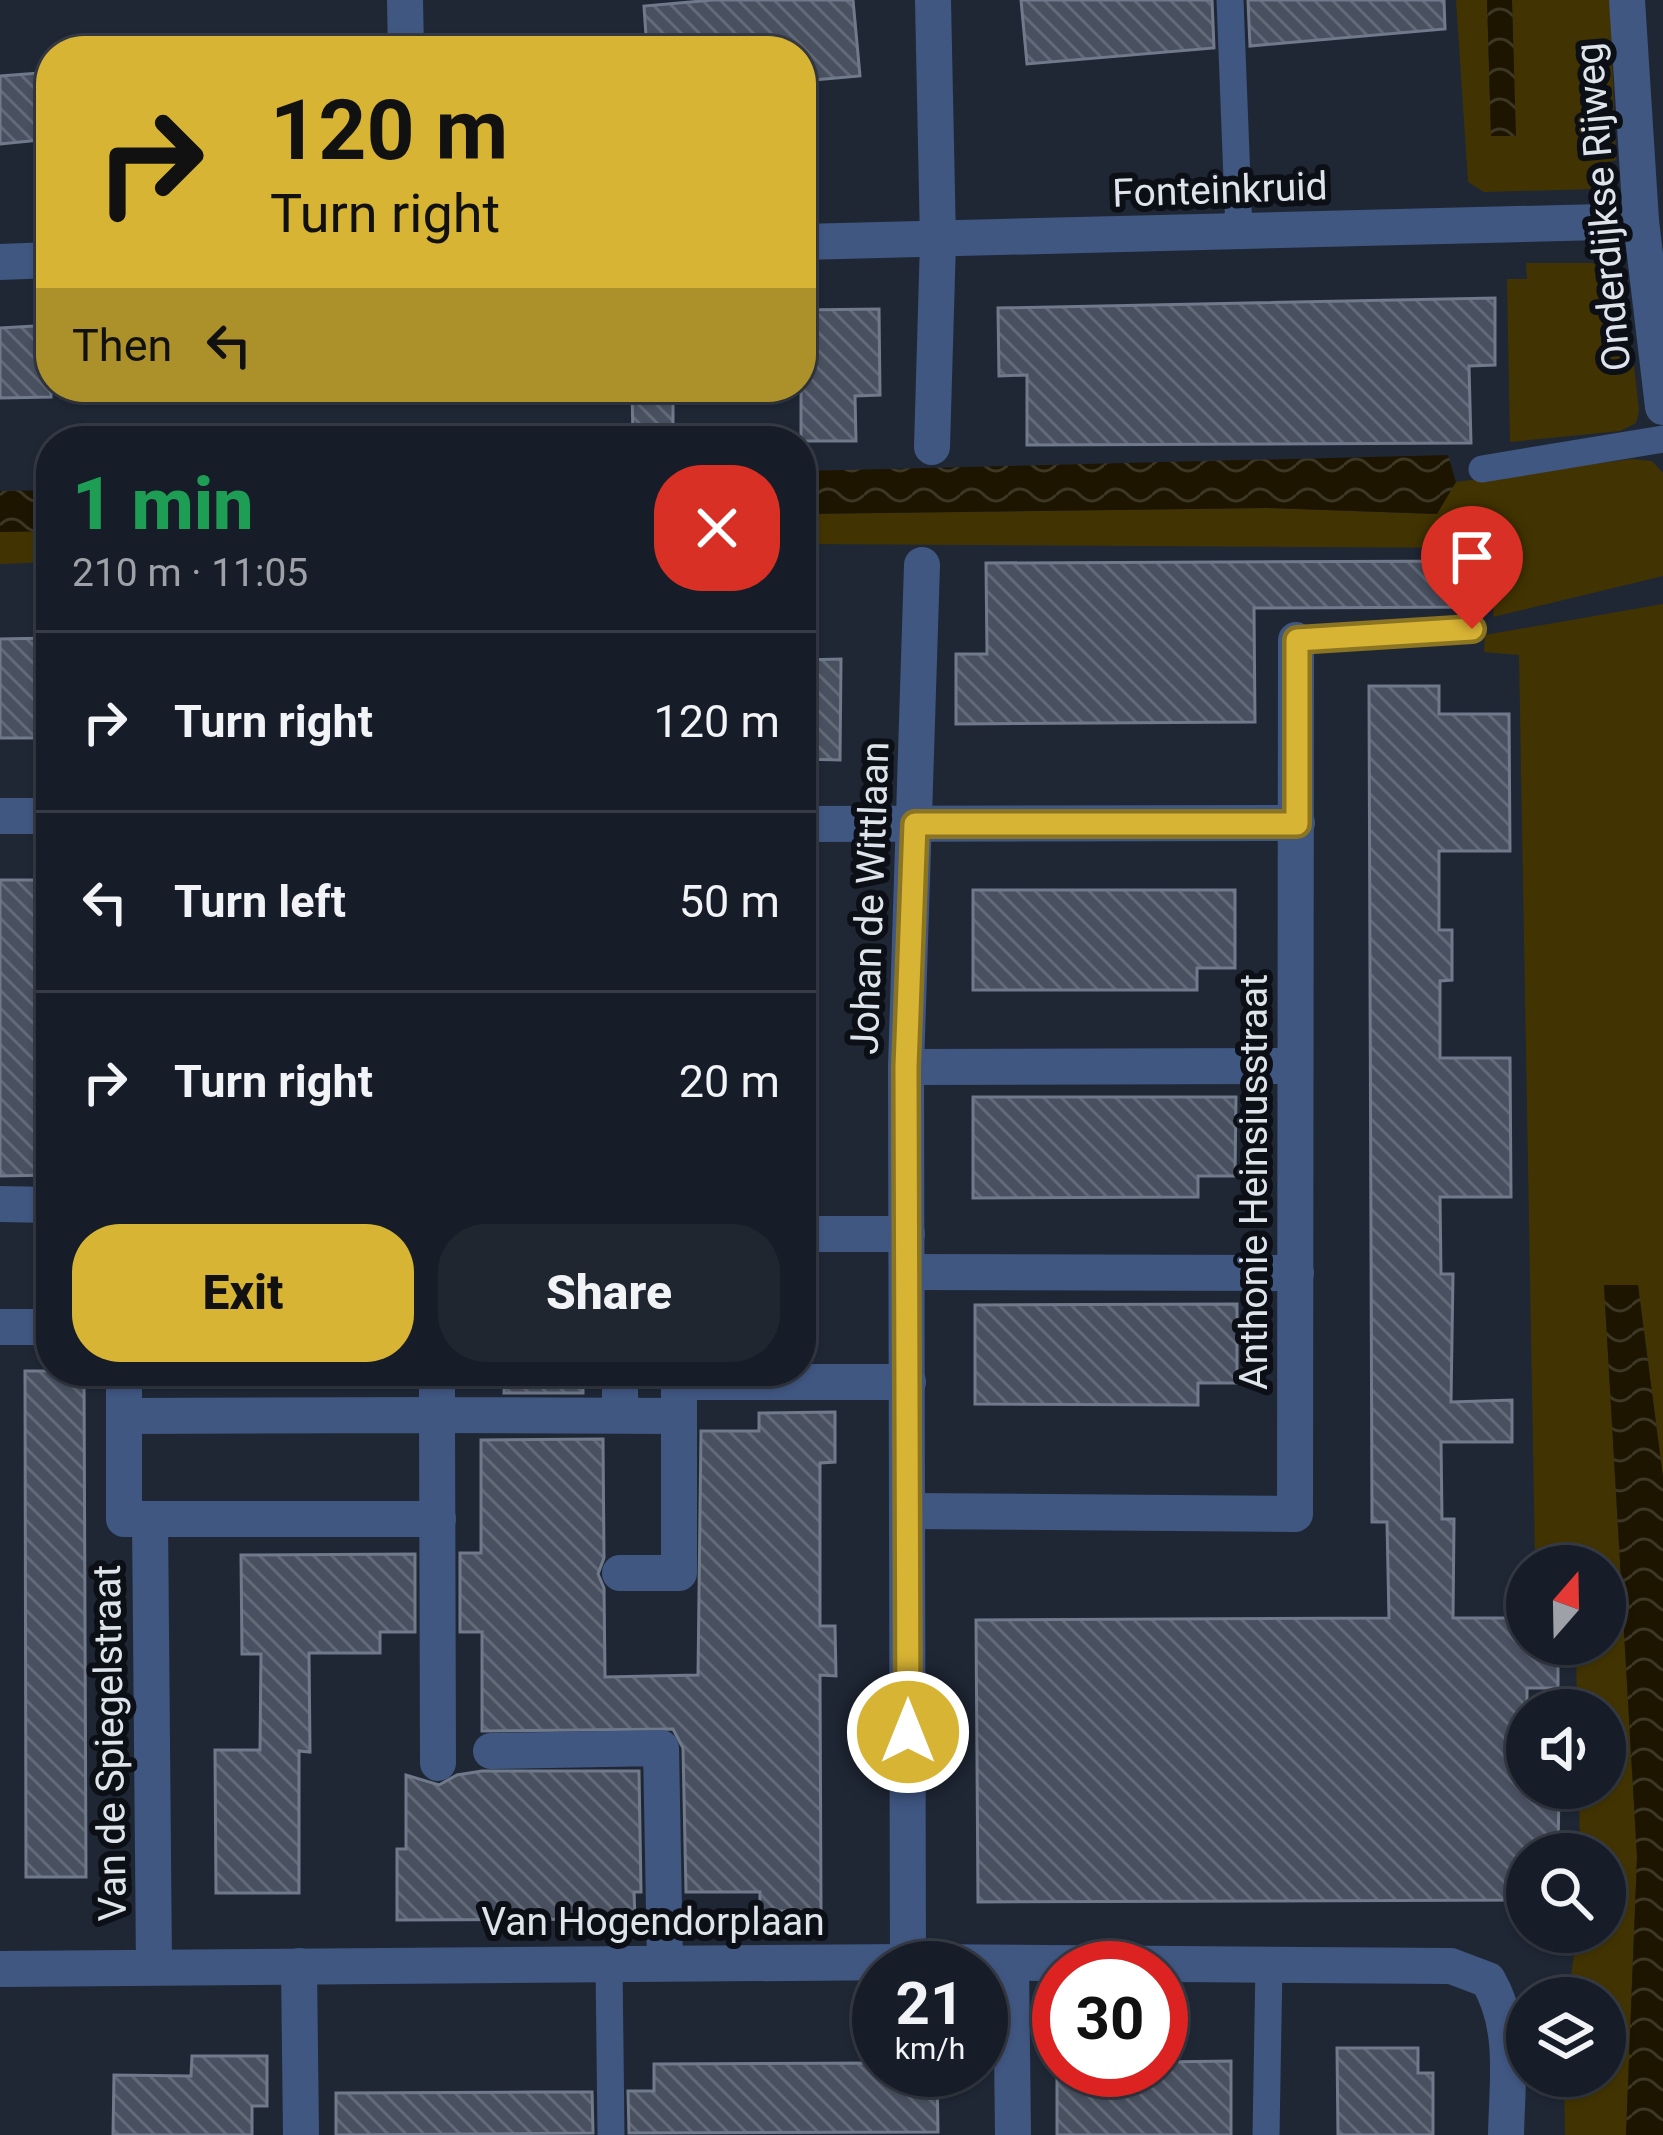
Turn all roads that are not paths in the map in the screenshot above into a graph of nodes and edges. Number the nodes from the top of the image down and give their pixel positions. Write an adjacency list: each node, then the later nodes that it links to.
1 (405, 0): 5 (street)
2 (933, 0): 9 (street)
3 (1230, 0): 7 (lane)
4 (1627, 0): 6 (street, Onderdijkse Rijweg)
5 (406, 36)
6 (1641, 221): 7 (street, Fonteinkruid); 12 (street, Onderdijkse Rijweg)
7 (1239, 231): 9 (street, Fonteinkruid)
8 (816, 242): 9 (street, Fonteinkruid)
9 (938, 242): 14 (street)
10 (36, 261): 11 (street)
11 (0, 262)
12 (1663, 407)
13 (1663, 439): 15 (lane)
14 (932, 447)
15 (1482, 469)
16 (922, 565): 22 (street, Johan de Wittlaan)
17 (1472, 629): 18 (lane, Anthonie Heinsiusstraat)
18 (1297, 640): 23 (street, Anthonie Heinsiusstraat)
19 (0, 816): 20 (street)
20 (36, 816)
21 (816, 824): 22 (street)
22 (915, 824): 23 (street); 25 (street, Johan de Wittlaan)
23 (1297, 824): 24 (street, Anthonie Heinsiusstraat)
24 (1295, 1066): 25 (street); 31 (street, Anthonie Heinsiusstraat)
25 (906, 1067): 29 (street, Johan de Wittlaan)
26 (0, 1204): 27 (street)
27 (36, 1205)
28 (816, 1234): 29 (street)
29 (907, 1234): 30 (street, Johan de Wittlaan)
30 (908, 1272): 31 (street); 35 (street, Johan de Wittlaan)
31 (1296, 1273): 44 (street, Anthonie Heinsiusstraat)
32 (0, 1327): 33 (street)
33 (36, 1327)
34 (816, 1382): 35 (street)
35 (908, 1382): 44 (street, Johan de Wittlaan)
36 (124, 1386): 42 (street, Van de Spiegelstraat)
37 (437, 1386): 40 (street)
38 (620, 1386): 41 (street)
39 (679, 1386): 43 (street)
40 (437, 1415): 41 (street); 42 (street); 45 (street)
41 (620, 1415): 43 (street)
42 (124, 1416): 46 (street, Van de Spiegelstraat)
43 (679, 1416): 47 (street)
44 (908, 1511): 50 (street, Johan de Wittlaan)
45 (438, 1519): 46 (street, Van de Spiegelstraat); 49 (street)
46 (150, 1538): 57 (street, Van de Spiegelstraat)
47 (620, 1573)
48 (491, 1750): 55 (street)
49 (438, 1762)
50 (908, 1941)
51 (852, 1962): 55 (street, Van Hogendorplaan)
52 (1008, 1963): 53 (street, Van Hogendorplaan)
53 (1011, 1963): 56 (street, Van Hogendorplaan); 62 (street)
54 (609, 1964): 55 (street, Van Hogendorplaan); 58 (street, Van Hogendorplaan); 61 (lane)
55 (665, 1964)
56 (1269, 1965): 63 (lane); 64 (street, Van Hogendorplaan)
57 (154, 1966): 58 (street, Van Hogendorplaan); 59 (street, Van Hogendorplaan)
58 (299, 1966): 60 (street)
59 (0, 1969)
60 (301, 2135)
61 (610, 2135)
62 (1013, 2135)
63 (1267, 2135)
64 (1506, 2135)

